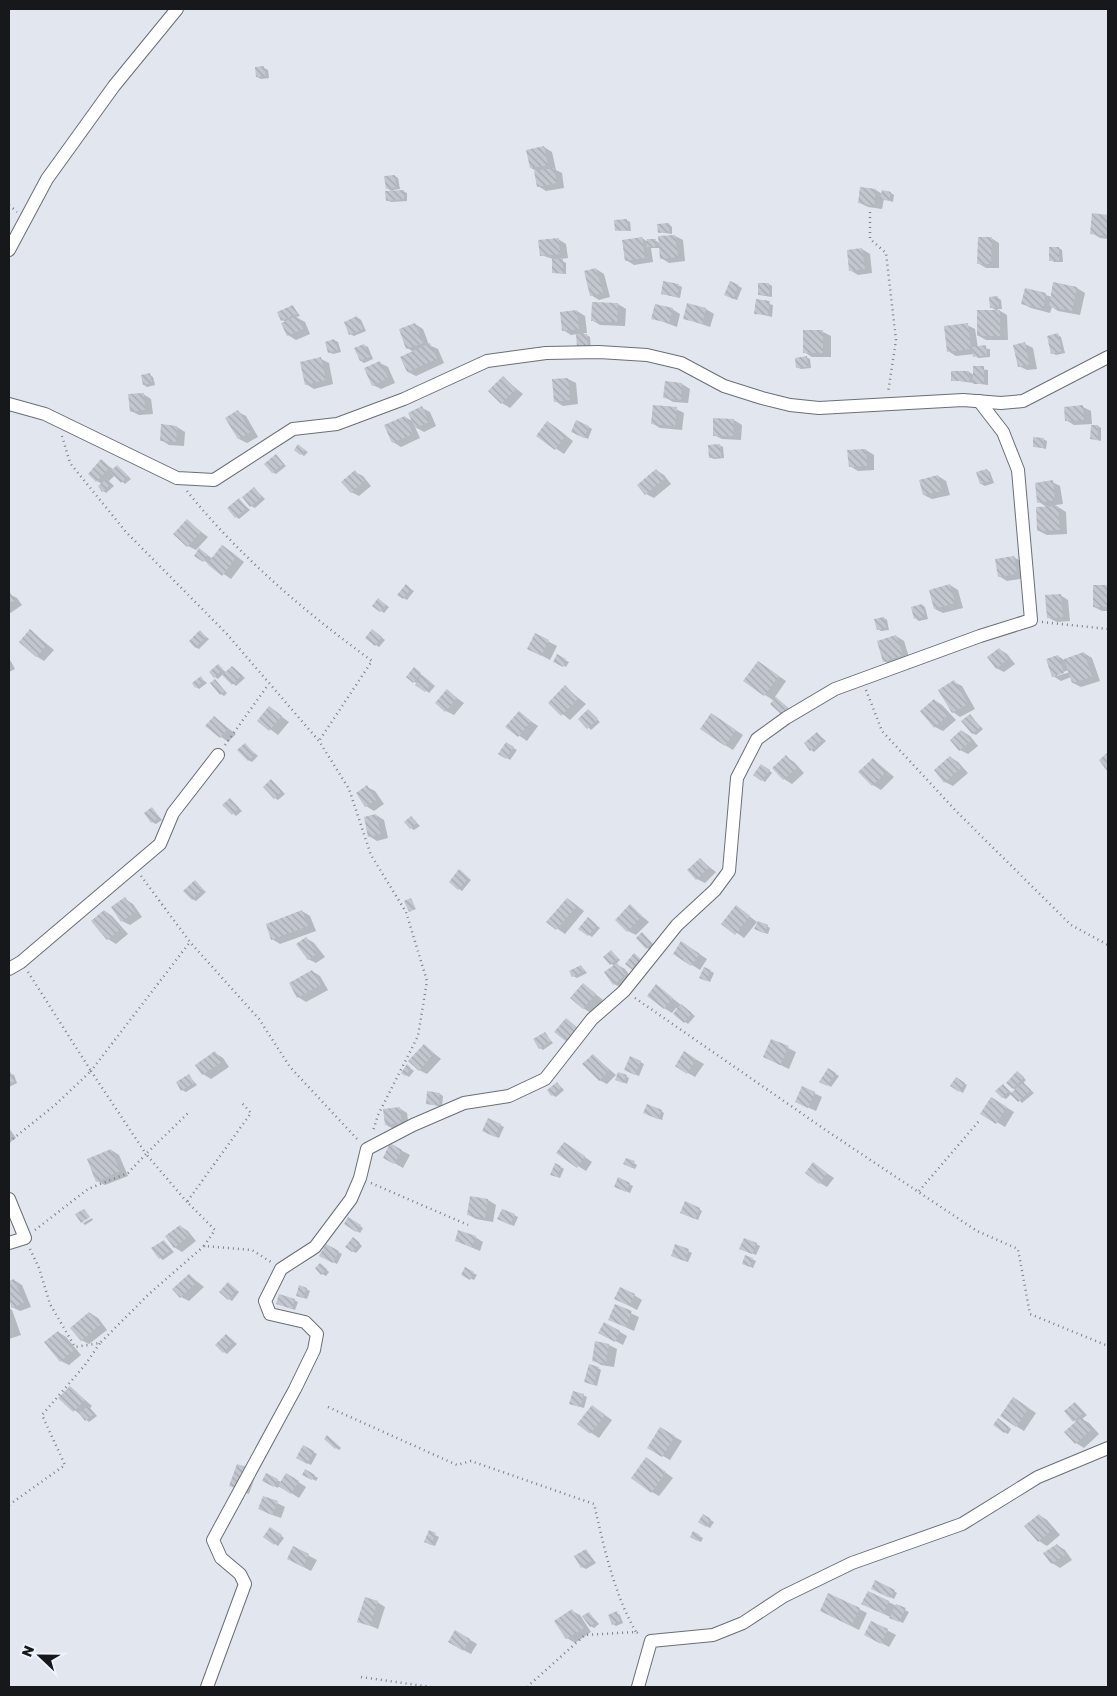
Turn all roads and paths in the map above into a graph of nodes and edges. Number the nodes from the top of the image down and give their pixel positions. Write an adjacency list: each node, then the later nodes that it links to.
1 (178, 9): 3 (street)
2 (870, 212): 7 (path)
3 (9, 250)
4 (1108, 357): 5 (street)
5 (979, 401): 7 (street); 10 (street)
6 (9, 404): 8 (street)
7 (886, 404): 9 (street)
8 (62, 422): 9 (street); 13 (path)
9 (177, 478): 14 (path)
10 (1031, 620): 11 (path); 12 (street)
11 (1108, 629)
12 (862, 679): 18 (path); 21 (street)
13 (268, 684): 14 (path); 15 (path)
14 (319, 741): 27 (path)
15 (218, 755): 16 (street)
16 (134, 866): 17 (path); 19 (street)
17 (190, 942): 22 (path); 27 (path)
18 (1108, 946)
19 (21, 962): 20 (street); 22 (path)
20 (9, 969)
21 (624, 990): 27 (street); 30 (path)
22 (91, 1071): 26 (path); 28 (path)
23 (242, 1103): 32 (path)
24 (188, 1112): 28 (path)
25 (979, 1121): 30 (path)
26 (9, 1142)
27 (367, 1149): 29 (street)
28 (146, 1154): 32 (path); 34 (path)
29 (360, 1178): 33 (path); 37 (street)
30 (919, 1191): 39 (path)
31 (9, 1199): 34 (street)
32 (188, 1202): 36 (path)
33 (468, 1225)
34 (25, 1238): 35 (street); 38 (path)
35 (9, 1243)
36 (204, 1246): 37 (path); 38 (path)
37 (282, 1269): 46 (street)
38 (100, 1343): 42 (path)
39 (1108, 1346)
40 (328, 1407): 43 (path)
41 (1108, 1448): 44 (street)
42 (9, 1506)
43 (636, 1632): 44 (path); 48 (path)
44 (651, 1642): 49 (street)
45 (361, 1677): 47 (path)
46 (207, 1687)
47 (431, 1687)
48 (527, 1687)
49 (638, 1687)

